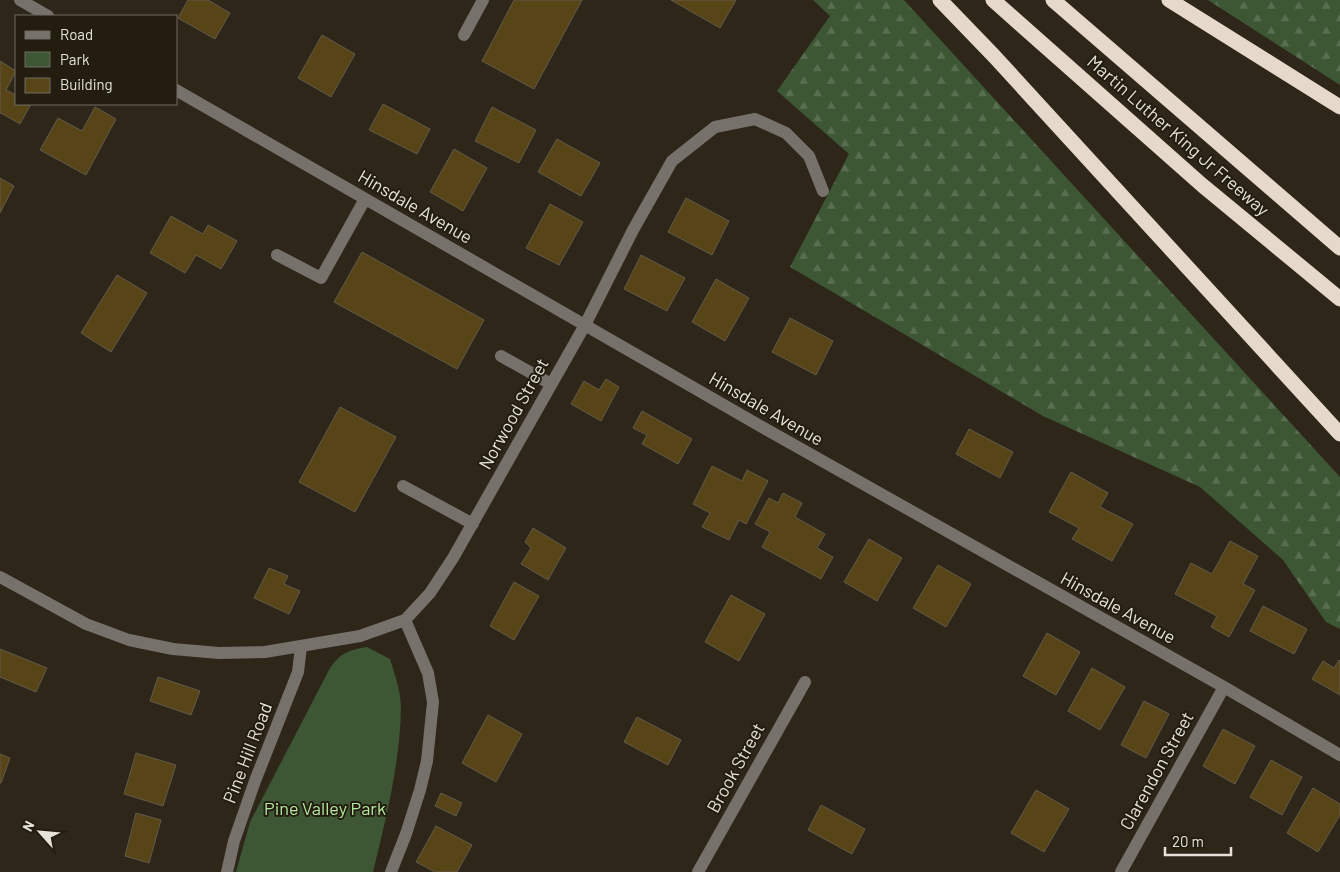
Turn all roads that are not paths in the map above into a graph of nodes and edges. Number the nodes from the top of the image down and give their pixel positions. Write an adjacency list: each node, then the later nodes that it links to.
1 (20, 0): 7 (street)
2 (483, 0): 8 (street)
3 (940, 0): 19 (highway)
4 (993, 0): 15 (highway, Martin Luther King Jr Freeway)
5 (1052, 0): 13 (highway, Martin Luther King Jr Freeway)
6 (1169, 0): 10 (highway)
7 (46, 15)
8 (464, 35)
9 (178, 91): 12 (street, Hinsdale Avenue)
10 (1340, 107)
11 (823, 190): 16 (street, Norwood Street)
12 (366, 199): 14 (street); 16 (street, Hinsdale Avenue)
13 (1340, 248)
14 (278, 255)
15 (1340, 298)
16 (585, 325): 18 (street, Norwood Street); 26 (street, Hinsdale Avenue)
17 (501, 356): 18 (street)
18 (551, 384): 21 (street, Norwood Street)
19 (1340, 434)
20 (402, 486): 21 (street)
21 (473, 524): 23 (street, Norwood Street)
22 (0, 577): 24 (street)
23 (404, 620): 24 (street); 29 (street)
24 (301, 647): 28 (street, Pine Hill Road)
25 (805, 682): 30 (street, Brook Street)
26 (1224, 687): 27 (street, Hinsdale Avenue); 31 (street, Clarendon Street)
27 (1340, 754)
28 (227, 872)
29 (391, 872)
30 (698, 872)
31 (1120, 872)

